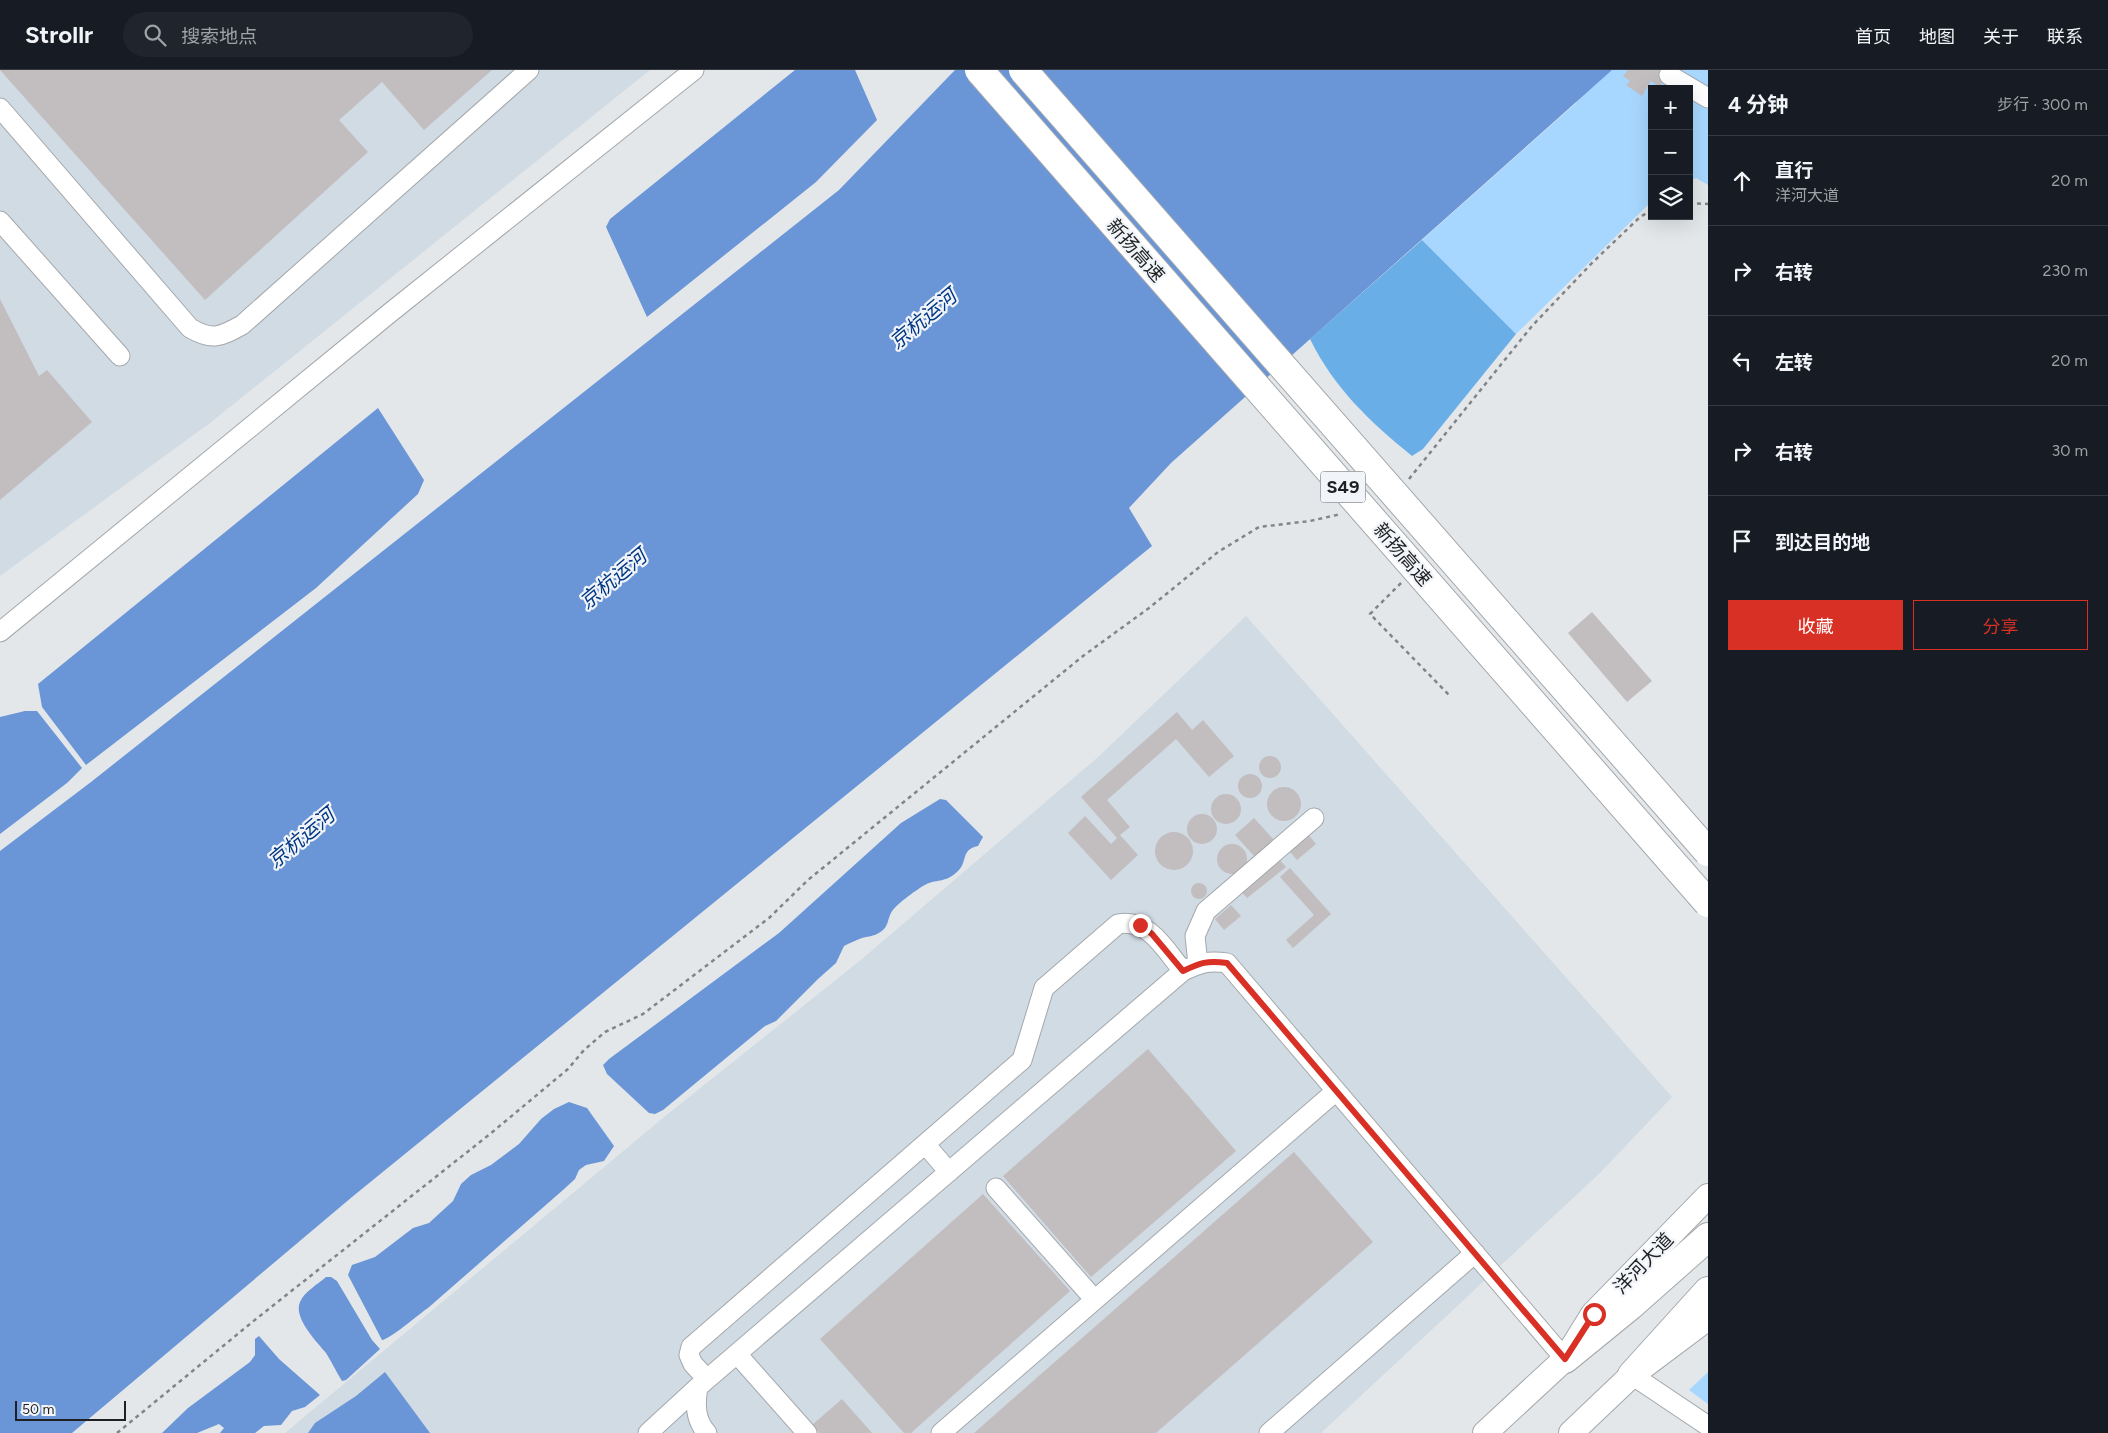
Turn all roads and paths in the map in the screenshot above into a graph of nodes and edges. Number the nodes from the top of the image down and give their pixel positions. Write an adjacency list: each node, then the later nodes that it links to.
1 (529, 70): 7 (street)
2 (694, 70): 16 (street)
3 (979, 70): 20 (highway, 新扬高速 / S49, bridge)
4 (1023, 70): 19 (highway, 新扬高速 / S49, bridge)
5 (1669, 75): 6 (street)
6 (1708, 98)
7 (0, 108)
8 (1693, 203): 9 (path)
9 (1708, 204)
10 (1648, 212): 13 (path)
11 (0, 221): 12 (street)
12 (120, 356)
13 (1406, 481)
14 (1349, 512): 37 (path)
15 (1405, 580): 17 (path)
16 (0, 632)
17 (1450, 696)
18 (1314, 818): 21 (street)
19 (1708, 852)
20 (1708, 903)
21 (1191, 967): 22 (street); 23 (street); 24 (street)
22 (1336, 1091): 28 (street); 30 (street)
23 (925, 1144): 24 (street); 35 (street)
24 (949, 1172): 32 (street)
25 (996, 1188): 30 (street)
26 (1708, 1196): 33 (main road, 洋河大道)
27 (1708, 1237): 33 (highway, 洋河大道)
28 (1474, 1253): 33 (street); 42 (street)
29 (1708, 1291): 34 (highway)
30 (1095, 1300): 41 (street)
31 (1708, 1318): 34 (main road)
32 (737, 1354): 35 (street); 40 (street)
33 (1565, 1359): 43 (main road, 洋河大道)
34 (1632, 1375): 36 (street); 44 (main road)
35 (703, 1383): 38 (street); 39 (street)
36 (1708, 1426)
37 (117, 1433)
38 (648, 1433)
39 (707, 1433)
40 (807, 1433)
41 (941, 1433)
42 (1269, 1433)
43 (1485, 1433)
44 (1572, 1433)

